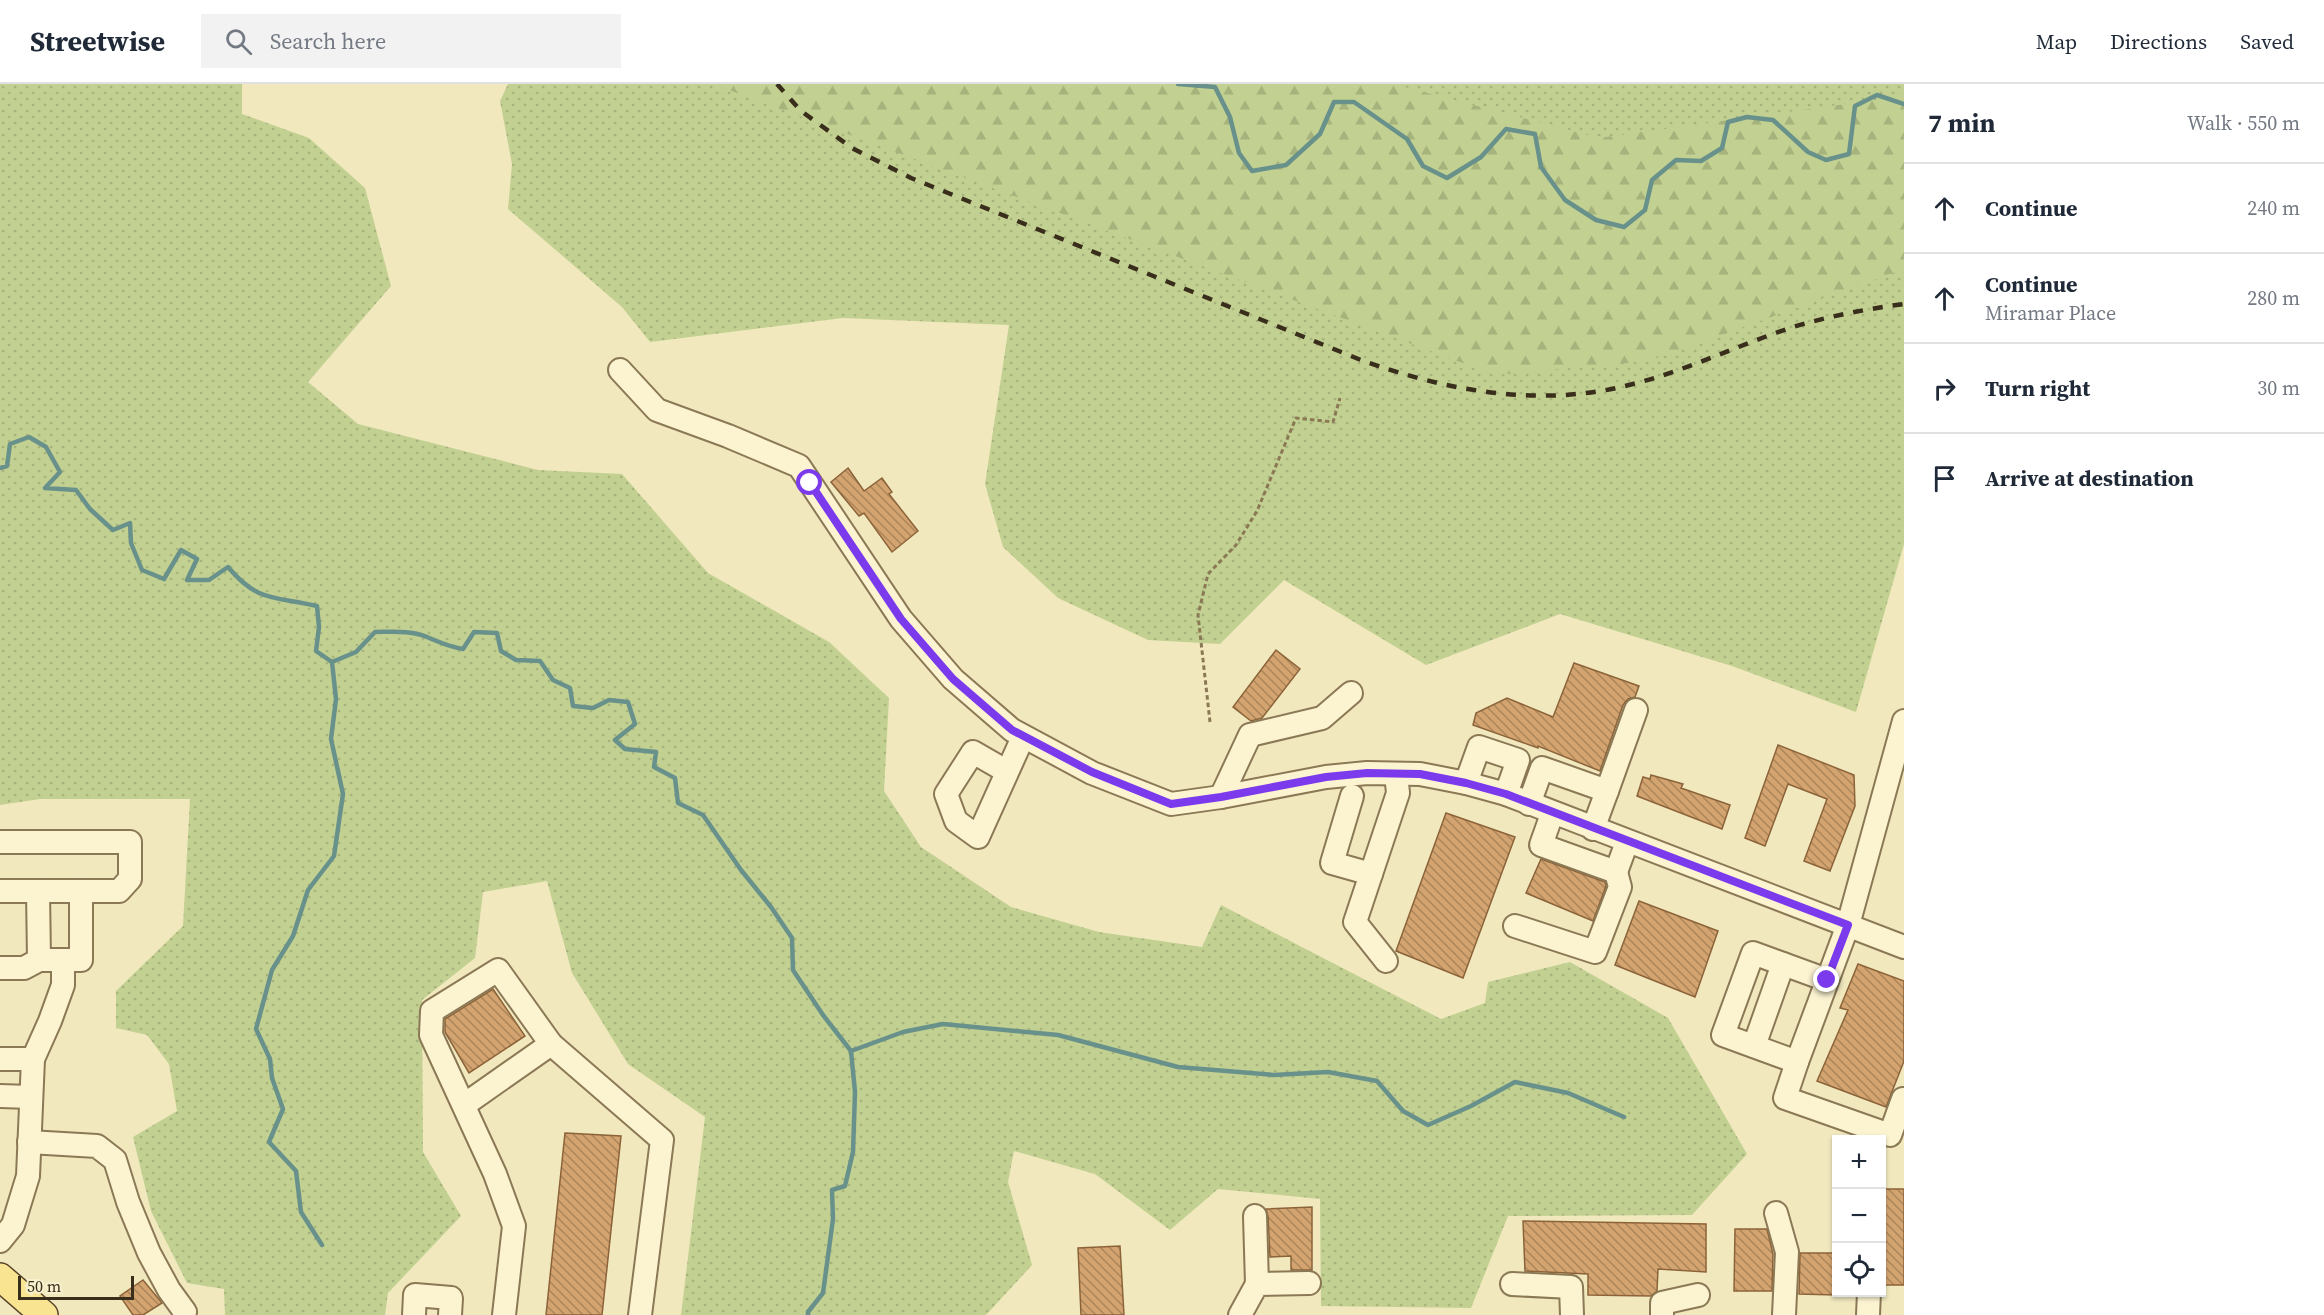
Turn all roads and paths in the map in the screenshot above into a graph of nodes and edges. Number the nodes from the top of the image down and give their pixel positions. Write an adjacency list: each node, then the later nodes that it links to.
1 (620, 370): 7 (street)
2 (1340, 398): 6 (path)
3 (1351, 693): 14 (street)
4 (1636, 710): 11 (street)
5 (1904, 721): 25 (street)
6 (1210, 722)
7 (1023, 737): 8 (street); 14 (street)
8 (1006, 771)
9 (1396, 774): 10 (street); 14 (street); 21 (street)
10 (1466, 783): 12 (street); 12 (street)
11 (1607, 791): 15 (street); 17 (street)
12 (1506, 794): 15 (street)
13 (1352, 796): 21 (street)
14 (1221, 797)
15 (1529, 804): 16 (street)
16 (1552, 814): 17 (street); 20 (street)
17 (1593, 829): 19 (street)
18 (0, 842): 24 (street)
19 (1627, 842): 20 (street); 25 (street)
20 (1616, 872): 26 (street)
21 (1371, 874): 30 (street)
22 (0, 891): 23 (street)
23 (38, 891): 24 (street); 28 (street)
24 (81, 891): 29 (street)
25 (1848, 925): 27 (street); 33 (street)
26 (1515, 926)
27 (1904, 946)
28 (39, 960): 29 (street); 32 (street)
29 (63, 960): 37 (street)
30 (1386, 961)
31 (1783, 964): 33 (street); 35 (street); 35 (street)
32 (0, 968)
33 (1827, 980): 38 (street)
34 (550, 1044): 42 (street); 42 (street); 58 (street)
35 (1754, 1046): 38 (street)
36 (0, 1059): 37 (street)
37 (33, 1059): 40 (street)
38 (1797, 1062): 41 (street)
39 (0, 1096): 40 (street)
40 (31, 1097): 43 (street)
41 (1904, 1098)
42 (464, 1105): 57 (street)
43 (29, 1142): 46 (street); 54 (street)
44 (1776, 1213): 62 (street)
45 (1255, 1216): 49 (street)
46 (0, 1241)
47 (0, 1277): 53 (main road)
48 (1309, 1283): 49 (street)
49 (1257, 1284): 59 (street)
50 (1512, 1284): 60 (street)
51 (1698, 1295): 61 (street)
52 (1869, 1297): 63 (street)
53 (44, 1315)
54 (184, 1315)
55 (414, 1315): 56 (street)
56 (450, 1315)
57 (504, 1315)
58 (639, 1315)
59 (1240, 1315)
60 (1572, 1315)
61 (1662, 1315)
62 (1784, 1315)
63 (1868, 1315)

